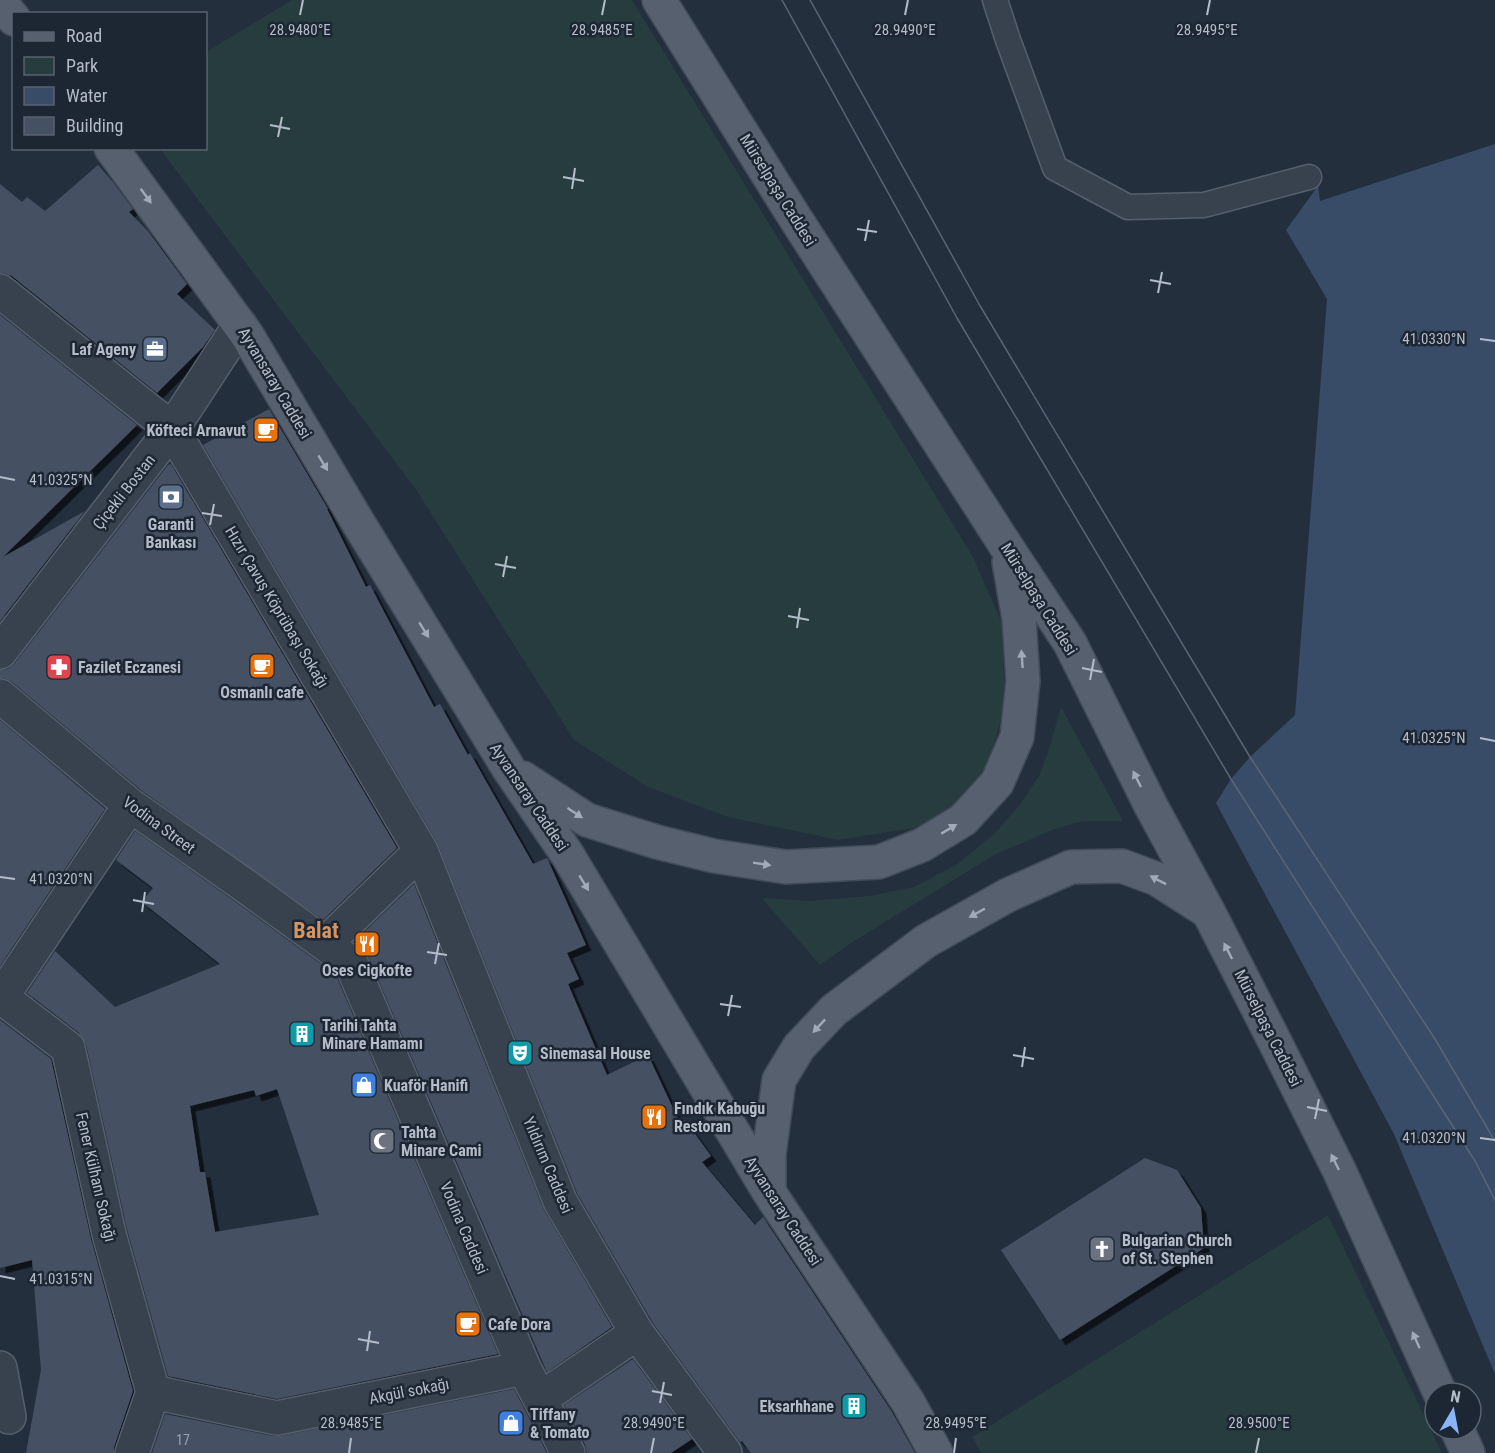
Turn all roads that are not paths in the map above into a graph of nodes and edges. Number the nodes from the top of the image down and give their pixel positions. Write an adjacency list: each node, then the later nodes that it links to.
1 (659, 0): 10 (main road, Mürselpaşa Caddesi)
2 (995, 0): 6 (lane)
3 (0, 2): 4 (main road)
4 (12, 17)
5 (112, 150): 8 (main road, Ayvansaray Caddesi, one-way to 8)
6 (1309, 177)
7 (0, 291): 9 (street, Hızır Çavuş Köprübaşı Sokağı)
8 (240, 325): 9 (street, Çiçekli Bostan); 13 (main road, Ayvansaray Caddesi, one-way to 13)
9 (172, 429): 11 (street, Çiçekli Bostan); 15 (street, Hızır Çavuş Köprübaşı Sokağı)
10 (1005, 546): 13 (main road, one-way to 10); 16 (main road, Mürselpaşa Caddesi, one-way to 10)
11 (0, 652)
12 (0, 696): 14 (street, Vodina Street)
13 (509, 769): 19 (main road, Ayvansaray Caddesi, one-way to 19)
14 (130, 805): 17 (street, Vodina Street); 18 (street)
15 (421, 851): 17 (street); 20 (street, Yıldırım Caddesi)
16 (1208, 911): 19 (main road, one-way to 19); 23 (main road, Mürselpaşa Caddesi, one-way to 16)
17 (325, 944): 22 (street, Vodina Caddesi)
18 (1, 997): 24 (street, Fener Külhanı Sokağı)
19 (769, 1192): 30 (main road, Ayvansaray Caddesi)
20 (638, 1333): 25 (street); 29 (street, Yıldırım Caddesi)
21 (0, 1368): 26 (street)
22 (524, 1368): 24 (street, Akgül sokağı); 25 (street, Vodina Caddesi)
23 (1435, 1381)
24 (153, 1392): 27 (street)
25 (540, 1399): 28 (street, Vodina Caddesi)
26 (9, 1418)
27 (132, 1453)
28 (568, 1453)
29 (725, 1453)
30 (936, 1453)

